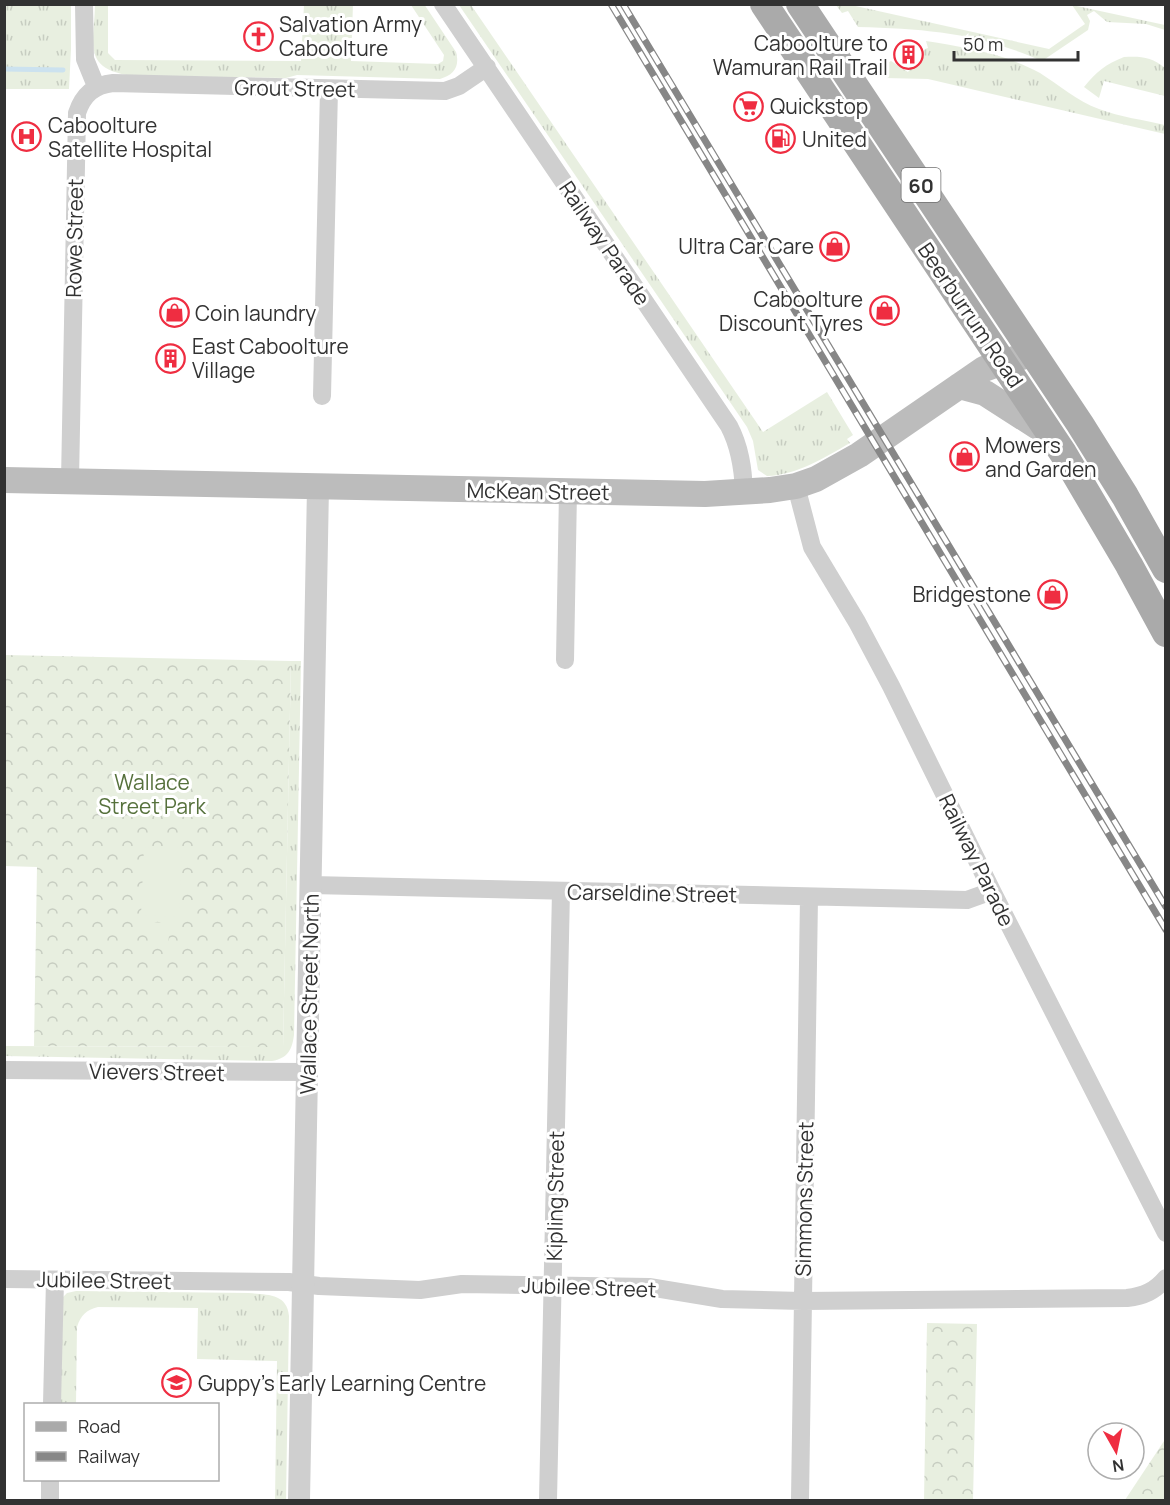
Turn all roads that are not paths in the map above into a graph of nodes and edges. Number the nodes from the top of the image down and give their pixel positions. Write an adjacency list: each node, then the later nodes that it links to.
1 (84, 4): 6 (street)
2 (443, 4): 5 (street, Railway Parade)
3 (764, 4): 9 (main road, Beerburrum Road / 60)
4 (800, 4): 8 (main road, Beerburrum Road / 60)
5 (487, 67): 7 (street, Grout Street); 18 (street, Railway Parade)
6 (96, 86): 7 (street, Grout Street); 14 (street, Rowe Street)
7 (328, 89): 11 (street)
8 (1034, 355): 9 (main road, McKean Street); 19 (main road, Beerburrum Road / 60)
9 (1003, 362): 10 (main road, McKean Street); 12 (main road, Beerburrum Road / 60)
10 (959, 386): 12 (main road); 15 (main road, McKean Street)
11 (322, 396)
12 (1052, 436): 20 (main road, Beerburrum Road / 60)
13 (4, 480): 14 (main road, McKean Street)
14 (70, 480): 16 (main road, McKean Street)
15 (796, 486): 18 (main road, McKean Street); 24 (street, Railway Parade)
16 (318, 487): 17 (main road, McKean Street); 22 (street, Wallace Street North)
17 (568, 491): 18 (main road, McKean Street); 21 (street)
18 (744, 491)
19 (1166, 569)
20 (1166, 633)
21 (565, 660)
22 (311, 885): 23 (street, Carseldine Street); 27 (street, Wallace Street North)
23 (561, 891): 25 (street, Carseldine Street); 33 (street, Kipling Street)
24 (992, 891): 25 (street, Carseldine Street); 28 (street, Railway Parade)
25 (809, 897): 34 (street, Simmons Street)
26 (4, 1070): 27 (street, Vievers Street)
27 (309, 1072): 32 (street, Wallace Street North)
28 (1166, 1233)
29 (1166, 1278): 34 (street, Jubilee Street)
30 (4, 1279): 31 (street, Jubilee Street)
31 (55, 1280): 32 (street, Jubilee Street); 35 (street)
32 (304, 1285): 33 (street, Jubilee Street); 38 (street, Wallace Street North)
33 (554, 1285): 34 (street, Jubilee Street); 39 (street, Kipling Street)
34 (803, 1300): 40 (street, Simmons Street)
35 (52, 1403)
36 (50, 1481): 37 (street)
37 (50, 1500)
38 (299, 1500)
39 (549, 1500)
40 (800, 1500)

